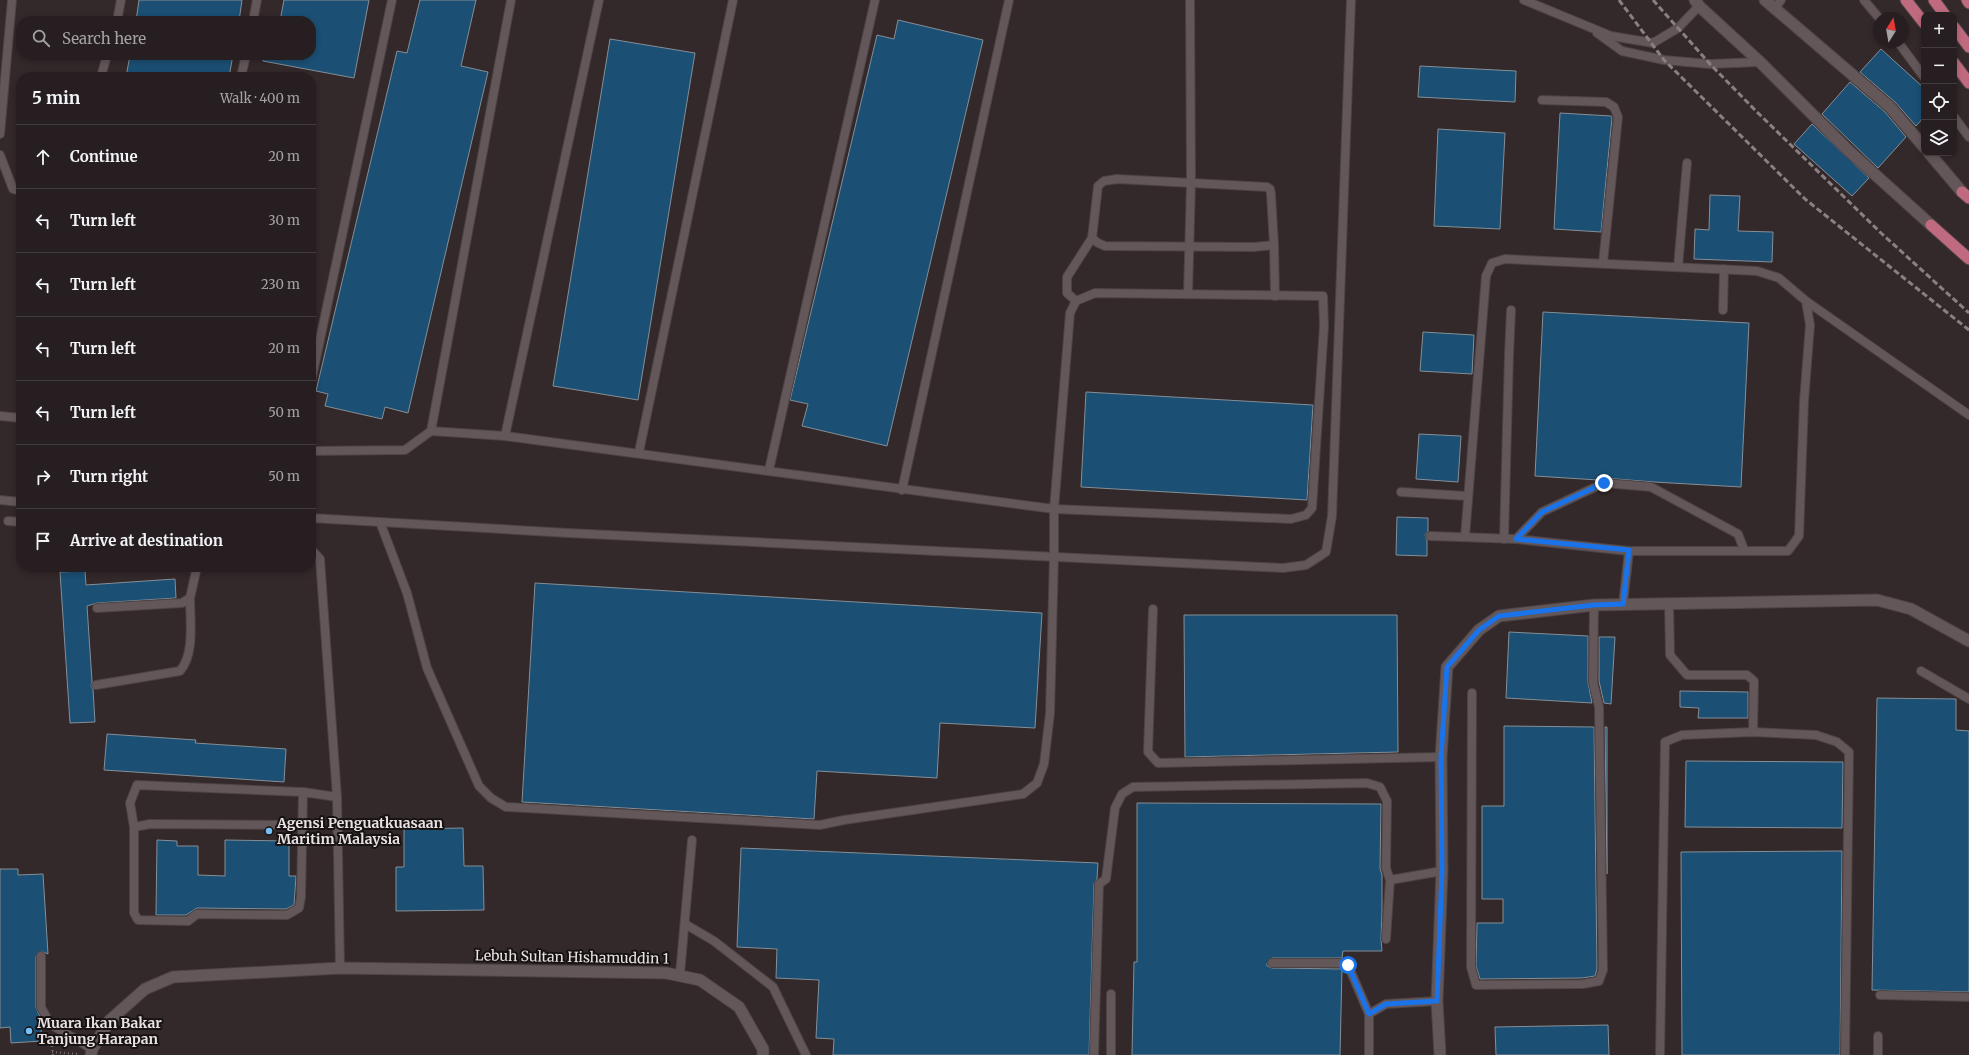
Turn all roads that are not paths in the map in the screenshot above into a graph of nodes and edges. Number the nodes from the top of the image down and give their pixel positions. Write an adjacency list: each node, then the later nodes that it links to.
1 (12, 0): 41 (lane)
2 (121, 0): 24 (lane)
3 (257, 0): 25 (lane)
4 (392, 0): 64 (lane)
5 (511, 0): 68 (lane)
6 (599, 0): 69 (lane)
7 (734, 0): 71 (lane)
8 (875, 0): 72 (lane)
9 (1009, 0): 73 (lane)
10 (1190, 0): 47 (lane)
11 (1351, 0): 90 (lane)
12 (1524, 0): 27 (lane)
13 (1765, 0): 21 (street)
14 (1781, 0): 21 (lane)
15 (1864, 0): 22 (lane)
16 (1906, 0): 26 (main road)
17 (1934, 0): 23 (main road)
18 (1967, 0): 20 (main road)
19 (1697, 3): 27 (lane); 33 (street)
20 (1969, 3)
21 (1774, 10): 43 (street)
22 (1874, 12)
23 (1943, 12)
24 (118, 16)
25 (254, 16)
26 (1921, 19)
27 (1583, 24): 33 (lane)
28 (1957, 31): 29 (main road)
29 (1969, 47)
30 (1902, 48): 37 (lane)
31 (106, 60): 35 (lane)
32 (245, 60): 36 (lane)
33 (1760, 62): 50 (street)
34 (1957, 67): 38 (main road)
35 (102, 72)
36 (242, 72)
37 (1921, 73)
38 (1969, 83)
39 (1542, 100): 55 (lane)
40 (1956, 120): 42 (lane)
41 (0, 134)
42 (1969, 137)
43 (1921, 143)
44 (0, 155): 48 (lane)
45 (1932, 156): 49 (street)
46 (1687, 163): 56 (lane)
47 (1191, 182): 51 (lane); 52 (lane); 53 (lane)
48 (16, 190)
49 (1965, 195)
50 (1931, 225): 54 (main road)
51 (1092, 238): 53 (lane); 60 (lane)
52 (1274, 244): 53 (lane); 59 (lane)
53 (1189, 246): 58 (lane)
54 (1969, 260)
55 (1603, 263): 56 (lane); 75 (lane)
56 (1678, 267): 57 (lane)
57 (1724, 269): 61 (lane); 63 (lane)
58 (1188, 294): 59 (lane); 60 (lane)
59 (1275, 296): 78 (lane)
60 (1076, 300): 78 (lane)
61 (1806, 301): 65 (lane); 88 (lane)
62 (1512, 310): 85 (lane)
63 (1723, 310)
64 (316, 358)
65 (1969, 415)
66 (0, 416): 67 (lane)
67 (16, 418)
68 (431, 431): 69 (lane); 70 (lane)
69 (505, 436): 71 (lane)
70 (316, 451)
71 (639, 452): 72 (lane)
72 (769, 470): 73 (lane)
73 (902, 490): 78 (lane)
74 (1401, 492): 75 (lane)
75 (1467, 496): 84 (lane)
76 (0, 500): 77 (lane)
77 (16, 502)
78 (1054, 509): 90 (lane)
79 (316, 518): 82 (lane)
80 (8, 521): 81 (lane)
81 (16, 522)
82 (380, 522): 90 (lane); 90 (lane)
83 (1430, 536): 84 (lane)
84 (1465, 537): 85 (lane)
85 (1504, 539): 86 (lane)
86 (1516, 539): 87 (lane); 88 (lane)
87 (1629, 550): 88 (lane); 94 (lane)
88 (1744, 550)
89 (316, 555): 106 (lane)
90 (1054, 555)
91 (196, 572): 92 (lane)
92 (190, 598): 96 (lane); 100 (lane)
93 (1669, 603): 94 (street); 98 (street); 103 (lane)
94 (1623, 604): 95 (street)
95 (1594, 605): 101 (lane); 104 (street)
96 (98, 608)
97 (1153, 609): 104 (lane)
98 (1969, 641)
99 (1921, 671): 102 (lane)
100 (96, 685)
101 (1472, 693)
102 (1969, 699)
103 (1753, 732): 131 (lane); 132 (lane)
104 (1441, 757): 110 (street)
105 (303, 792): 106 (lane); 107 (lane); 108 (lane)
106 (337, 796): 116 (lane)
107 (303, 825): 108 (lane); 108 (lane)
108 (134, 827)
109 (692, 840): 112 (lane)
110 (1442, 871): 111 (lane); 121 (street)
111 (1390, 880): 113 (lane); 127 (lane)
112 (685, 924): 117 (lane); 126 (lane)
113 (1386, 939)
114 (41, 956): 124 (lane)
115 (1272, 963): 122 (lane)
116 (340, 968): 117 (street, Lebuh Sultan Hishamuddin 1); 124 (street, Lebuh Sultan Hishamuddin 1)
117 (680, 974): 125 (street, Lebuh Sultan Hishamuddin 1)
118 (1111, 994): 128 (lane)
119 (1880, 995): 120 (lane)
120 (1969, 997)
121 (1437, 1001): 122 (lane); 130 (street)
122 (1369, 1014): 129 (lane)
123 (1878, 1036): 133 (lane)
124 (88, 1053)
125 (763, 1055)
126 (806, 1055)
127 (1094, 1055)
128 (1111, 1055)
129 (1369, 1055)
130 (1440, 1055)
131 (1660, 1055)
132 (1845, 1055)
133 (1878, 1055)

